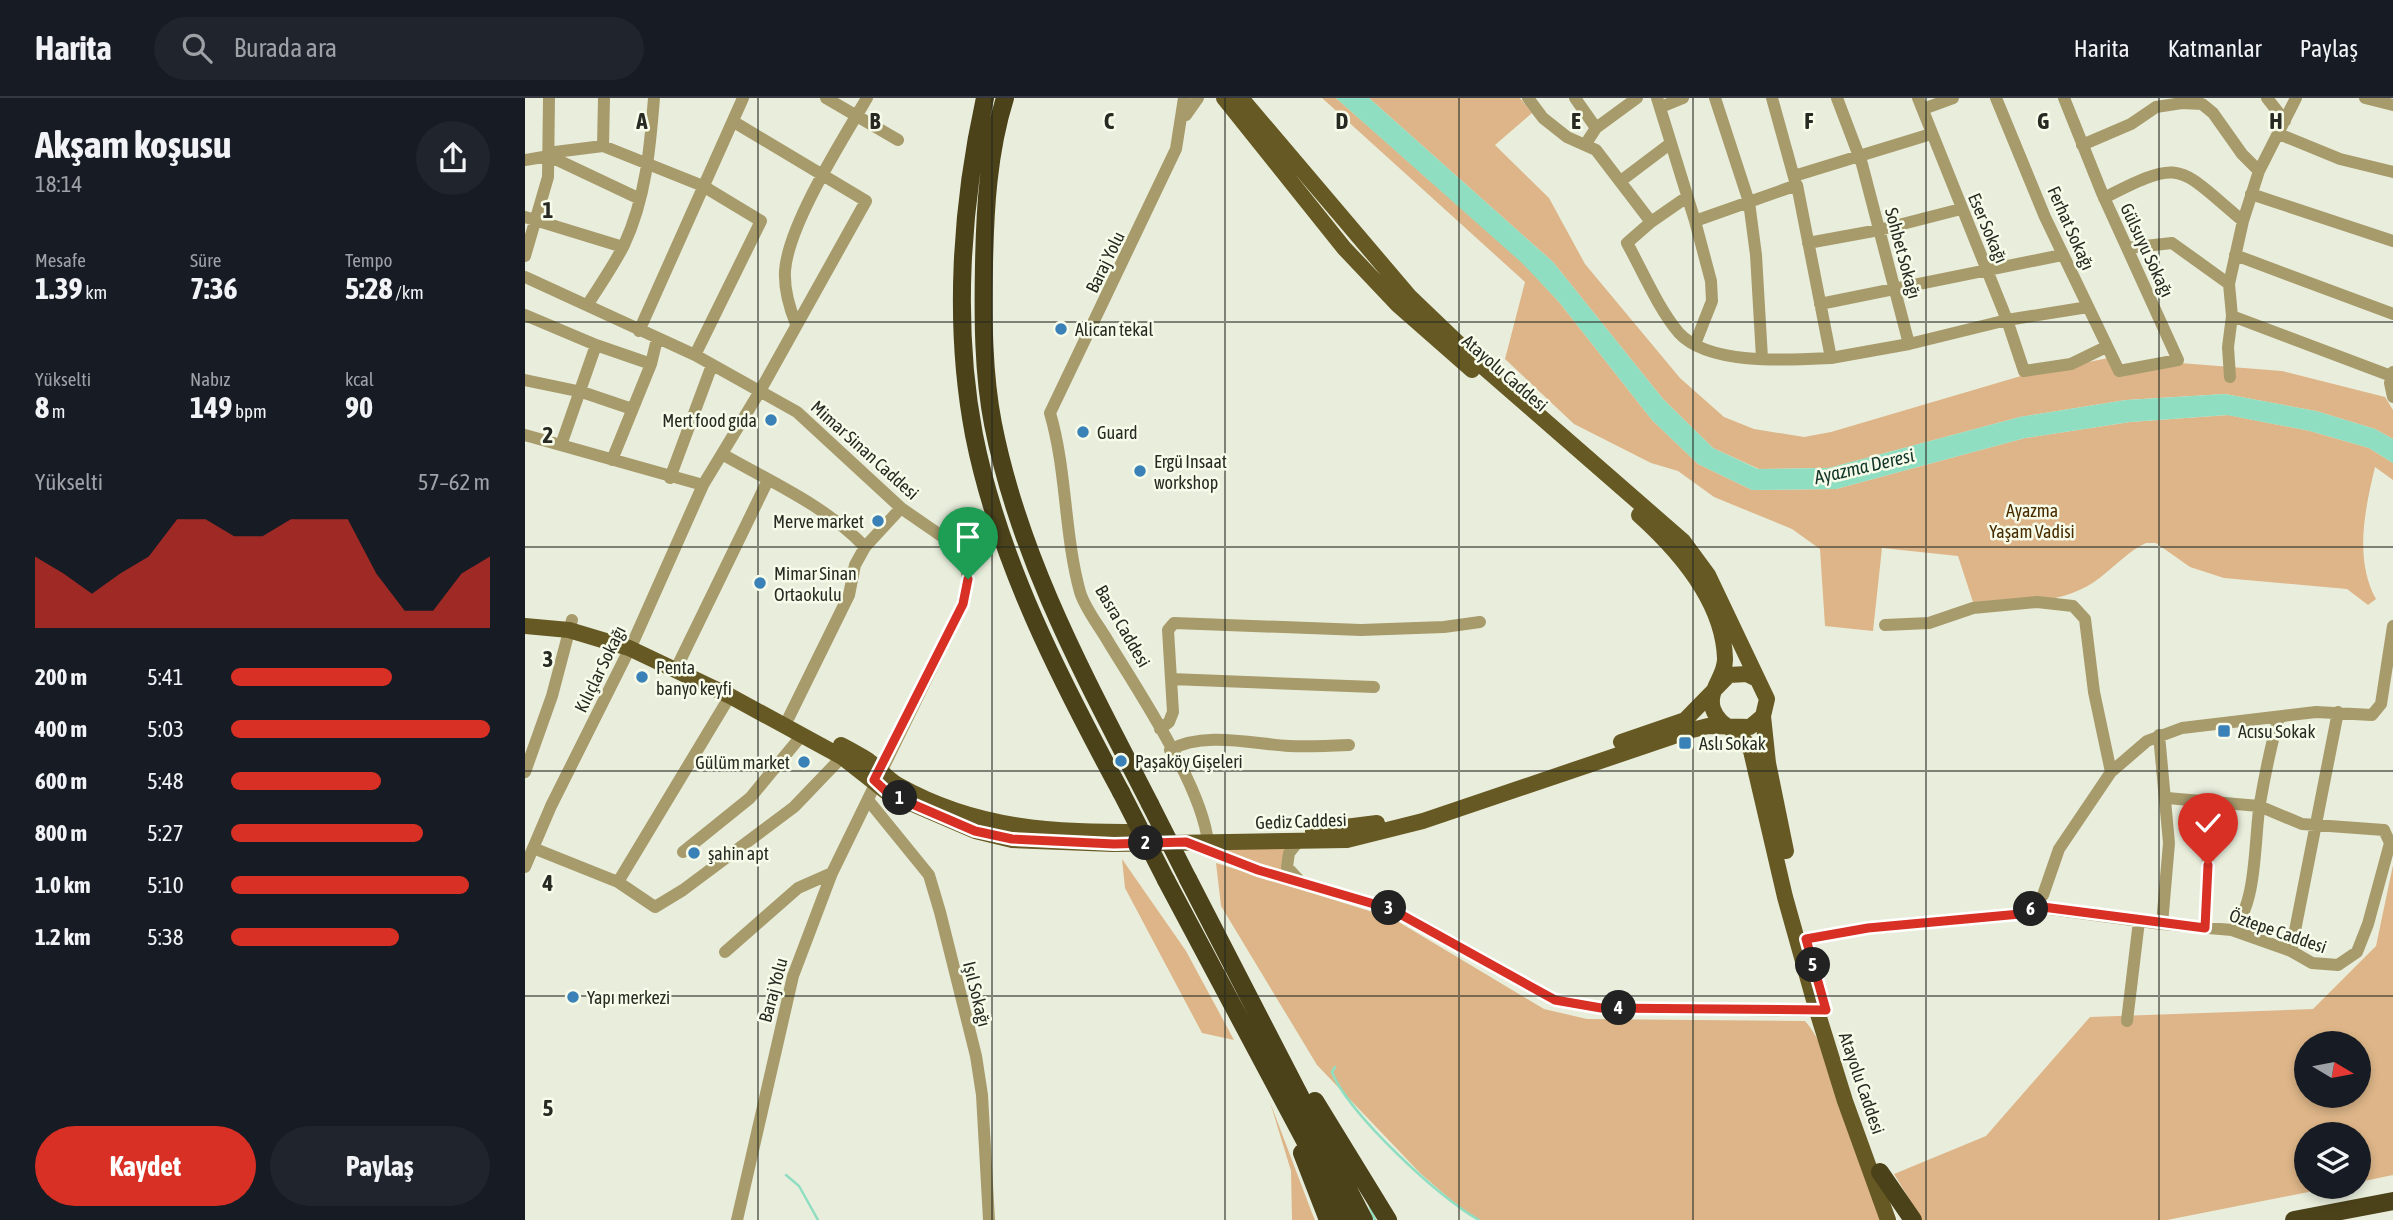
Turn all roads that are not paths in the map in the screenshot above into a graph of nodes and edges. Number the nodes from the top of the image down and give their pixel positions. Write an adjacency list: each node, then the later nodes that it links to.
1 (549, 98): 40 (street)
2 (604, 98): 39 (street)
3 (654, 98): 43 (street)
4 (743, 98): 30 (street)
5 (827, 98): 29 (street)
6 (867, 98): 29 (street)
7 (985, 98): 160 (highway, bridge)
8 (1184, 98): 31 (street, Baraj Yolu)
9 (1198, 98): 31 (street, Baraj Yolu)
10 (1224, 98): 120 (main road, Atayolu Caddesi)
11 (1241, 98): 117 (main road, Atayolu Caddesi)
12 (1575, 98): 33 (street)
13 (1637, 98): 33 (street)
14 (1683, 98): 26 (street)
15 (1715, 98): 54 (street)
16 (1772, 98): 48 (street)
17 (1953, 98): 27 (street)
18 (1996, 98): 65 (street, Ferhat Sokağı)
19 (2064, 98): 38 (street, Gülsuyu Sokağı)
20 (2267, 98): 32 (street)
21 (2296, 98): 32 (street)
22 (2365, 98): 28 (street)
23 (1841, 99): 41 (street, Sohbet Sokağı)
24 (1004, 100): 162 (highway, bridge)
25 (1533, 100): 37 (street)
26 (1659, 102): 36 (street)
27 (1921, 103): 34 (street, Eser Sokağı)
28 (2393, 105)
29 (857, 116): 35 (street); 46 (street)
30 (734, 122): 46 (street); 49 (street)
31 (1183, 122): 99 (street, Baraj Yolu)
32 (2282, 127): 44 (street); 45 (street)
33 (1596, 128): 37 (street)
34 (1931, 134): 41 (street); 55 (street, Eser Sokağı)
35 (898, 140)
36 (1671, 143): 47 (street); 51 (street)
37 (1585, 145): 47 (street)
38 (2083, 145): 44 (street); 52 (street, Gülsuyu Sokağı)
39 (603, 146): 40 (street); 43 (street)
40 (549, 156): 42 (street); 53 (street); 56 (street)
41 (1859, 156): 48 (street); 60 (street, Sohbet Sokağı)
42 (525, 159)
43 (649, 162): 49 (street); 53 (street)
44 (2259, 171): 50 (street)
45 (2393, 172)
46 (823, 174): 79 (street); 79 (street, Kılıçlar Sokağı)
47 (1622, 180): 59 (street)
48 (1795, 181): 54 (street); 62 (street)
49 (703, 186): 80 (street); 86 (street)
50 (2251, 194): 58 (street); 61 (street)
51 (1687, 197): 57 (street); 59 (street)
52 (2104, 198): 58 (street); 64 (street, Gülsuyu Sokağı)
53 (640, 199): 63 (street)
54 (1749, 202): 57 (street); 87 (street)
55 (1961, 209): 60 (street); 68 (street, Eser Sokağı)
56 (530, 218): 63 (street); 67 (street)
57 (1695, 221): 82 (street)
58 (2243, 221): 66 (street)
59 (1651, 222): 82 (street)
60 (1879, 230): 62 (street); 71 (street, Sohbet Sokağı)
61 (2393, 241)
62 (1808, 243): 73 (street)
63 (623, 247): 72 (street)
64 (2127, 248): 70 (street); 91 (street, Gülsuyu Sokağı)
65 (2062, 255): 68 (street); 74 (street, Ferhat Sokağı)
66 (2235, 255): 70 (street); 75 (street)
67 (525, 256)
68 (1986, 269): 71 (street); 78 (street, Eser Sokağı)
69 (525, 277): 72 (street, Mimar Sinan Caddesi)
70 (2229, 284): 77 (street)
71 (1894, 288): 73 (street); 83 (street, Sohbet Sokağı)
72 (588, 304): 80 (street, Mimar Sinan Caddesi)
73 (1820, 304): 88 (street)
74 (2088, 307): 78 (street); 85 (street, Ferhat Sokağı)
75 (2393, 314)
76 (525, 315): 84 (street)
77 (2232, 316): 92 (street); 93 (street)
78 (2007, 320): 83 (street); 85 (street, Eser Sokağı)
79 (796, 324): 95 (street, Kılıçlar Sokağı)
80 (639, 331): 81 (street, Mimar Sinan Caddesi)
81 (657, 339): 86 (street, Mimar Sinan Caddesi); 89 (street)
82 (1695, 344): 87 (street)
83 (1909, 344): 88 (street)
84 (596, 345): 89 (street); 96 (street)
85 (2106, 347): 91 (street, Ferhat Sokağı)
86 (695, 355): 90 (street, Mimar Sinan Caddesi)
87 (1762, 358): 88 (street)
88 (1831, 358)
89 (651, 364): 98 (street)
90 (712, 365): 95 (street, Mimar Sinan Caddesi); 104 (street)
91 (2119, 370)
92 (2392, 374): 97 (street)
93 (2230, 377)
94 (525, 380): 96 (street)
95 (760, 391): 102 (street, Kılıçlar Sokağı); 107 (street, Mimar Sinan Caddesi)
96 (582, 392): 98 (street); 101 (street)
97 (2393, 397)
98 (632, 410): 103 (street)
99 (1050, 413): 127 (street, Basra Caddesi)
100 (525, 435): 101 (street)
101 (561, 445): 103 (street)
102 (722, 454): 105 (street); 106 (street, Kılıçlar Sokağı)
103 (613, 460): 104 (street)
104 (670, 478): 106 (street)
105 (768, 480): 108 (street); 116 (street)
106 (703, 485): 115 (street, Kılıçlar Sokağı)
107 (901, 508): 108 (street); 135 (street, Mimar Sinan Caddesi)
108 (865, 547): 124 (street)
109 (525, 617): 111 (main road)
110 (1480, 622): 118 (street)
111 (571, 625): 113 (main road); 115 (main road); 133 (street)
112 (1885, 625): 134 (street)
113 (525, 626)
114 (2393, 626): 122 (street)
115 (631, 644): 116 (main road); 145 (street, Kılıçlar Sokağı)
116 (678, 665): 121 (main road); 124 (main road)
117 (1755, 678): 120 (main road); 123 (main road, Atayolu Caddesi)
118 (1171, 679): 119 (street); 127 (street)
119 (1374, 687)
120 (1716, 687): 126 (main road, Atayolu Caddesi); 141 (main road, Gediz Caddesi)
121 (730, 696): 128 (main road); 150 (street)
122 (2338, 712): 125 (street); 140 (street)
123 (1763, 716): 126 (main road); 156 (main road, Atayolu Caddesi)
124 (789, 717): 135 (main road)
125 (2280, 717): 129 (street); 139 (street)
126 (1725, 725): 143 (main road, Gediz Caddesi); 159 (main road, Atayolu Caddesi)
127 (1160, 729): 131 (street, Basra Caddesi)
128 (802, 735): 132 (main road); 146 (street)
129 (2159, 735): 134 (street); 136 (street)
130 (1349, 745): 131 (street)
131 (1170, 750): 141 (street, Basra Caddesi)
132 (842, 757): 135 (main road); 150 (street)
133 (525, 772)
134 (2111, 772): 151 (street)
135 (877, 775): 137 (street, Baraj Yolu); 141 (main road, Gediz Caddesi); 142 (main road, Gediz Caddesi)
136 (2167, 798): 138 (street); 153 (street)
137 (868, 800): 148 (street, Baraj Yolu); 166 (street, Işıl Sokağı)
138 (2210, 802): 139 (street); 154 (street)
139 (2259, 806): 140 (street); 155 (street)
140 (2315, 824): 144 (street, Öztepe Caddesi); 157 (street)
141 (1207, 838): 142 (main road, Gediz Caddesi); 143 (main road, Gediz Caddesi)
142 (1186, 842): 149 (street)
143 (1298, 842): 149 (street)
144 (2391, 844): 157 (street, Öztepe Caddesi)
145 (533, 848): 147 (street, Kılıçlar Sokağı); 150 (street)
146 (683, 852)
147 (525, 867)
148 (832, 873): 158 (street); 165 (street, Baraj Yolu)
149 (1298, 880): 159 (street)
150 (618, 882)
151 (2035, 906): 152 (street, Öztepe Caddesi); 156 (street, Öztepe Caddesi)
152 (2139, 921): 153 (street, Öztepe Caddesi); 161 (street)
153 (2162, 924): 154 (street, Öztepe Caddesi)
154 (2205, 928): 155 (street, Öztepe Caddesi)
155 (2232, 930): 157 (street, Öztepe Caddesi)
156 (1806, 939): 159 (main road, Atayolu Caddesi)
157 (2291, 951)
158 (725, 952)
159 (1822, 1011): 163 (main road, Atayolu Caddesi); 171 (main road, Atayolu Caddesi)
160 (1238, 1013): 167 (highway); 168 (highway)
161 (2127, 1021)
162 (1268, 1032): 169 (highway); 170 (highway)
163 (1880, 1172): 172 (highway); 173 (highway)
164 (2393, 1201): 174 (highway)
165 (737, 1220)
166 (989, 1220)
167 (1328, 1220)
168 (1347, 1220)
169 (1364, 1220)
170 (1388, 1220)
171 (1888, 1220)
172 (1897, 1220)
173 (1913, 1220)
174 (2294, 1220)

